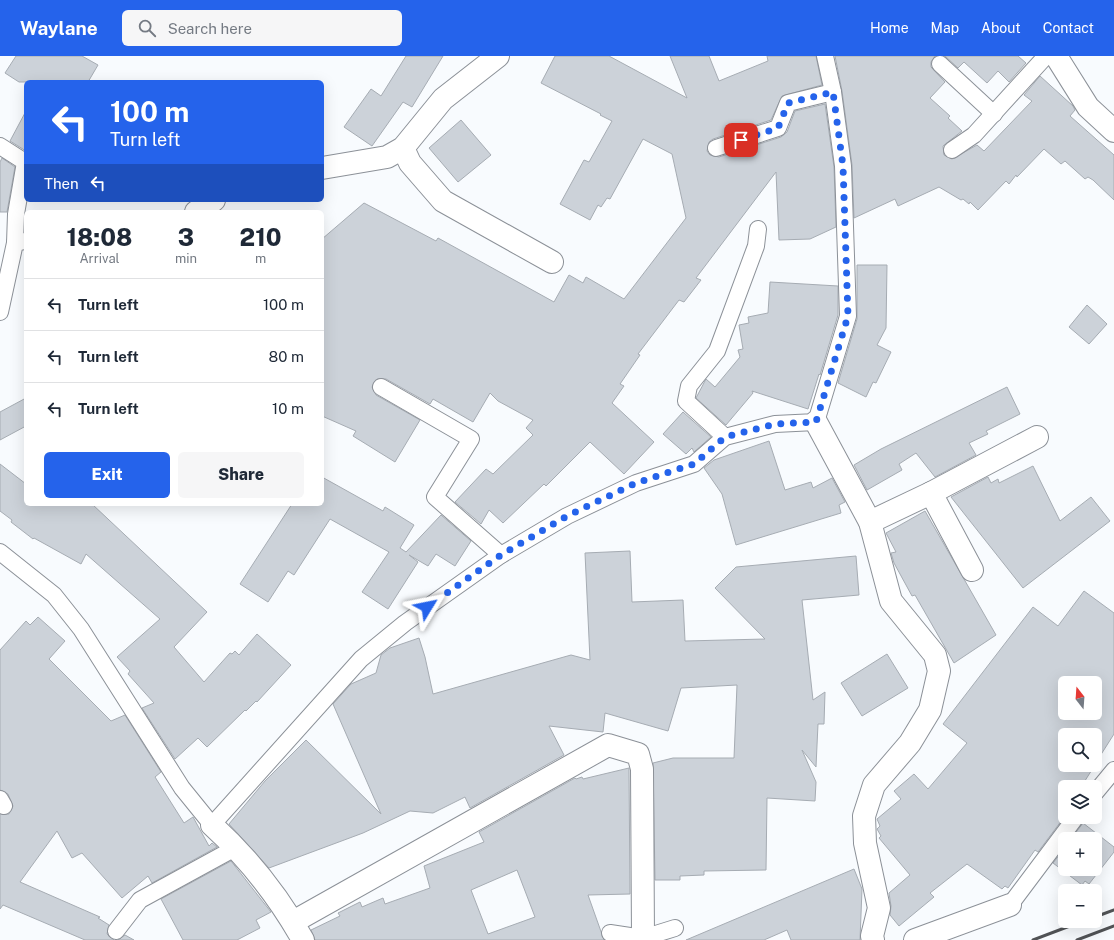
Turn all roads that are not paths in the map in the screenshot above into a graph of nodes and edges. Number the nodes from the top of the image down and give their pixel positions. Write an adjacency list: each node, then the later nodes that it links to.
1 (498, 56): 10 (street)
2 (825, 56): 6 (lane)
3 (1046, 56): 7 (lane)
4 (1056, 56): 8 (street)
5 (940, 64): 7 (lane)
6 (833, 92): 11 (lane); 23 (lane)
7 (994, 114): 12 (lane)
8 (1114, 131)
9 (0, 146): 13 (lane)
10 (402, 148): 14 (street); 20 (street)
11 (716, 148)
12 (952, 150)
13 (24, 161)
14 (324, 168)
15 (24, 172): 19 (lane)
16 (211, 202): 17 (street)
17 (199, 210)
18 (758, 229): 24 (lane)
19 (21, 242): 21 (lane)
20 (552, 262)
21 (0, 312)
22 (381, 387): 28 (lane)
23 (816, 422): 24 (lane); 27 (street)
24 (725, 437): 28 (lane)
25 (1037, 437): 26 (street)
26 (931, 493): 27 (street); 30 (street)
27 (870, 522): 42 (street)
28 (501, 555): 33 (lane)
29 (4, 559): 33 (lane)
30 (972, 570)
31 (1114, 770): 32 (lane)
32 (1102, 785)
33 (212, 824): 35 (street)
34 (1071, 824): 36 (lane)
35 (237, 847): 38 (lane); 39 (street)
36 (1010, 905): 43 (street)
37 (675, 928): 41 (lane)
38 (116, 931)
39 (298, 931): 41 (street)
40 (610, 932): 41 (lane)
41 (642, 938)
42 (873, 940)
43 (915, 940)

